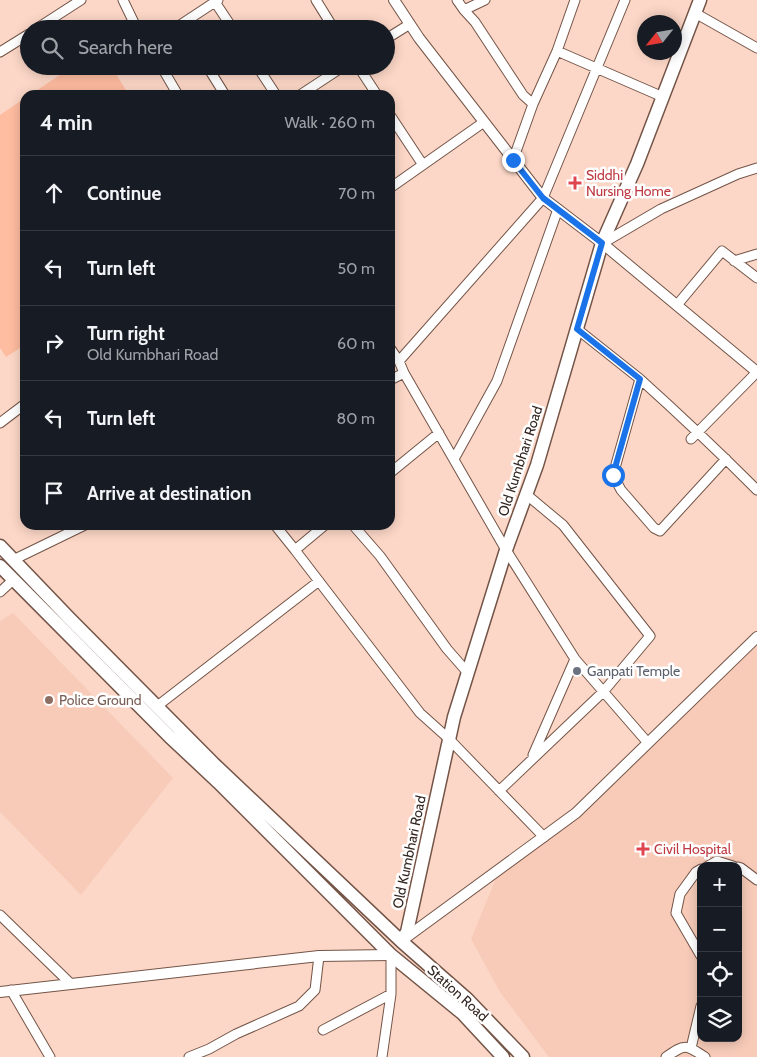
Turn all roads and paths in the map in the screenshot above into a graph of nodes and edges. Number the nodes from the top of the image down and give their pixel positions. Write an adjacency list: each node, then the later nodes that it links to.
1 (81, 0): 13 (street)
2 (123, 0): 14 (street)
3 (316, 0): 17 (street)
4 (394, 0): 18 (street)
5 (457, 0): 11 (street)
6 (485, 0): 11 (street)
7 (575, 0): 22 (street)
8 (625, 0): 24 (street)
9 (700, 0): 12 (main road, Old Kumbhari Road)
10 (216, 1): 15 (street); 16 (street)
11 (464, 10): 36 (street)
12 (695, 12): 21 (street); 35 (main road, Old Kumbhari Road)
13 (50, 20)
14 (132, 20)
15 (189, 20)
16 (228, 20)
17 (328, 20)
18 (410, 24): 19 (street); 37 (street)
19 (395, 33)
20 (20, 40): 23 (street)
21 (757, 48)
22 (557, 51): 24 (street); 36 (street)
23 (0, 52)
24 (596, 67): 35 (street); 43 (street)
25 (166, 75): 30 (street)
26 (212, 75): 31 (street)
27 (263, 75): 32 (street)
28 (330, 75): 33 (street)
29 (364, 75): 34 (street)
30 (175, 90)
31 (222, 90)
32 (273, 90)
33 (308, 90)
34 (374, 90)
35 (663, 96): 45 (main road, Old Kumbhari Road)
36 (533, 104): 39 (street)
37 (484, 122): 39 (street); 40 (street)
38 (395, 123): 40 (street)
39 (513, 160): 43 (street)
40 (423, 165): 42 (street)
41 (757, 168): 45 (street)
42 (395, 185)
43 (543, 198): 44 (street); 52 (street)
44 (558, 210): 45 (street); 62 (street)
45 (602, 243): 49 (street); 50 (main road, Old Kumbhari Road)
46 (757, 254): 47 (street)
47 (734, 260): 48 (street); 49 (street)
48 (757, 278)
49 (677, 305): 53 (street)
50 (577, 329): 56 (street); 66 (main road, Old Kumbhari Road)
51 (395, 355): 52 (street)
52 (399, 361): 54 (street)
53 (757, 372): 60 (street)
54 (404, 373): 55 (street); 59 (street)
55 (395, 378)
56 (640, 379): 60 (street); 63 (street)
57 (20, 408): 58 (street)
58 (0, 424)
59 (439, 432): 62 (street); 64 (street)
60 (698, 432): 61 (street); 63 (street)
61 (691, 439)
62 (454, 459): 73 (street)
63 (726, 459): 65 (street)
64 (395, 468)
65 (757, 490)
66 (527, 495): 73 (main road, Old Kumbhari Road); 82 (street)
67 (76, 530): 74 (street)
68 (279, 530): 72 (street)
69 (319, 530): 72 (street)
70 (357, 530): 81 (street)
71 (0, 546): 74 (main road)
72 (295, 550): 77 (street)
73 (506, 550): 80 (street); 81 (main road, Old Kumbhari Road)
74 (13, 560): 83 (main road)
75 (0, 566): 76 (main road, Station Road)
76 (13, 580): 78 (street); 95 (main road, Station Road)
77 (319, 581): 83 (street); 84 (street)
78 (0, 592)
79 (757, 637): 85 (street)
80 (575, 659): 82 (street); 86 (street)
81 (468, 673): 84 (main road, Old Kumbhari Road)
82 (603, 692): 85 (street); 86 (street)
83 (156, 707): 93 (main road)
84 (449, 739): 87 (street); 93 (main road, Old Kumbhari Road)
85 (648, 743): 88 (street)
86 (531, 760): 87 (street)
87 (498, 791): 88 (street)
88 (544, 838): 93 (street)
89 (742, 869): 91 (street)
90 (697, 872): 94 (street)
91 (757, 880)
92 (0, 915): 97 (street)
93 (401, 941): 108 (main road)
94 (699, 952)
95 (391, 955): 96 (street); 100 (street); 107 (main road, Station Road)
96 (319, 956): 97 (street); 105 (street)
97 (71, 984): 98 (street)
98 (11, 990): 99 (street); 104 (street)
99 (0, 992)
100 (390, 994): 102 (street); 106 (street)
101 (697, 1023): 103 (street)
102 (323, 1030)
103 (691, 1048): 109 (street); 110 (street)
104 (50, 1057)
105 (189, 1057)
106 (382, 1057)
107 (503, 1057)
108 (523, 1057)
109 (666, 1057)
110 (705, 1057)

